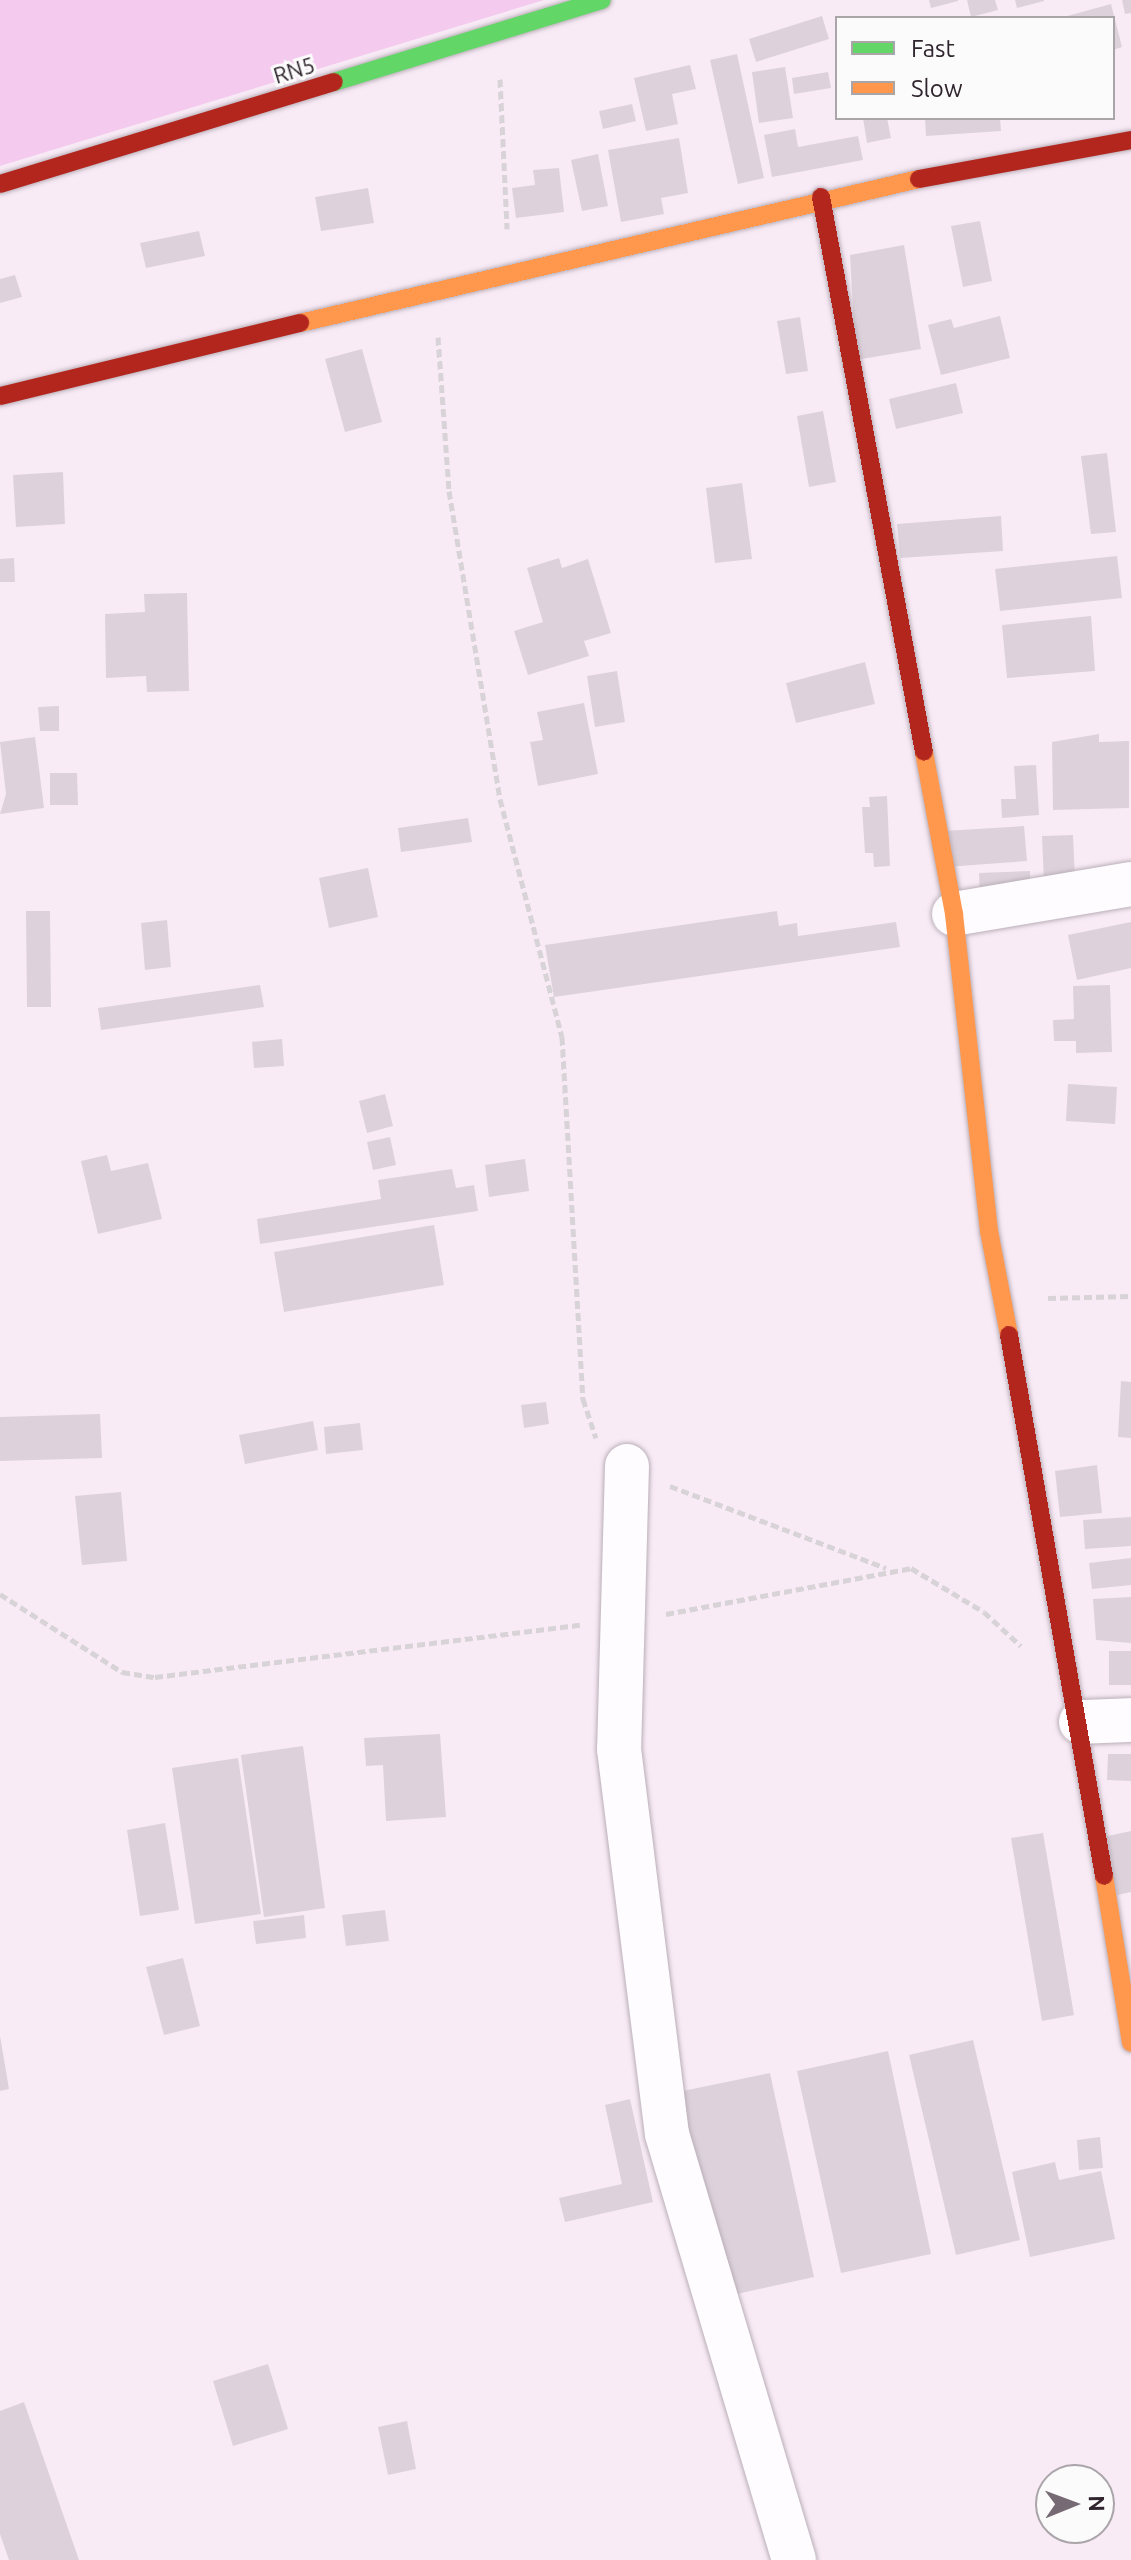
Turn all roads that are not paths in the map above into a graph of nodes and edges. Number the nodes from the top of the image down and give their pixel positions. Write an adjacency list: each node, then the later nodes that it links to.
1 (602, 0): 3 (street, RN5)
2 (1131, 140): 4 (street)
3 (0, 184)
4 (821, 197): 5 (street); 7 (street)
5 (0, 396)
6 (1131, 884): 7 (street)
7 (954, 914): 9 (street)
8 (627, 1466): 12 (street)
9 (1079, 1710): 10 (street); 11 (street)
10 (1131, 1720)
11 (1131, 2043)
12 (794, 2560)

